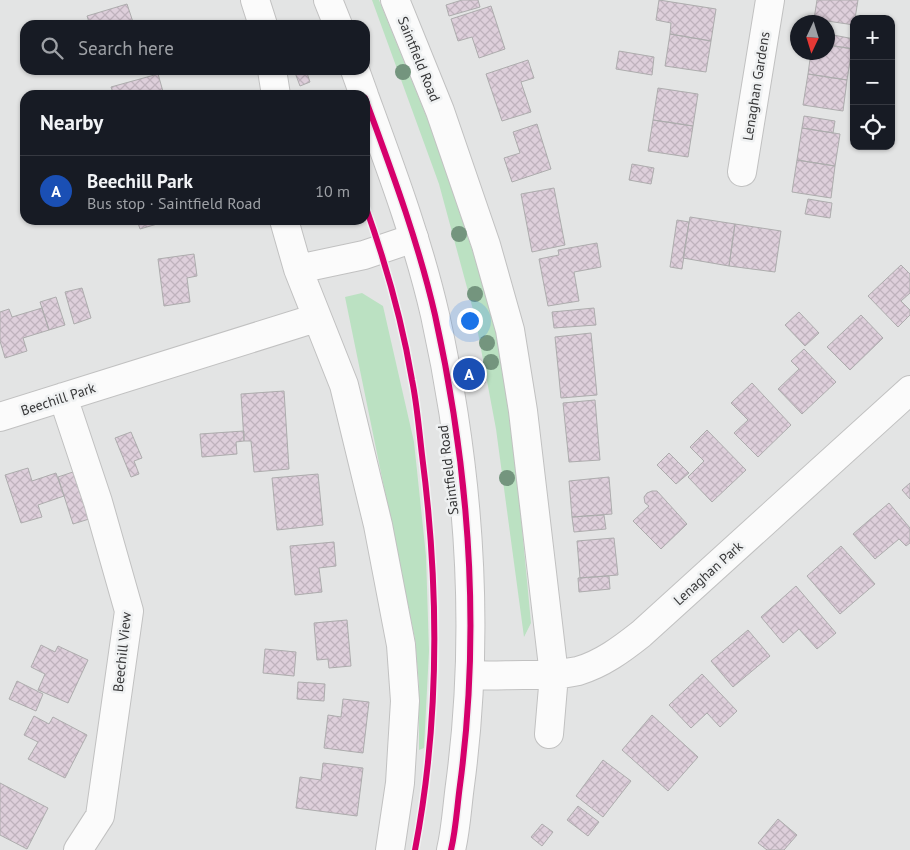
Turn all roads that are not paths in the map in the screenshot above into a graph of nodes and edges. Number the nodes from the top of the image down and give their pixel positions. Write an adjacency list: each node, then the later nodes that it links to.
1 (255, 0): 5 (main road)
2 (328, 0): 6 (main road)
3 (395, 0): 20 (main road, Saintfield Road)
4 (770, 0): 12 (main road, Lenaghan Gardens)
5 (261, 20)
6 (336, 20)
7 (273, 75): 9 (main road)
8 (356, 75): 10 (main road, Saintfield Road)
9 (275, 90)
10 (361, 90)
11 (370, 114): 14 (main road, Saintfield Road)
12 (742, 172)
13 (285, 225): 15 (main road)
14 (414, 238): 15 (main road); 21 (main road, Saintfield Road)
15 (298, 268): 16 (main road)
16 (316, 318): 18 (main road, Beechill Park); 24 (main road)
17 (910, 390): 20 (main road, Lenaghan Park)
18 (63, 397): 19 (main road, Beechill Park); 23 (main road, Beechill View)
19 (0, 417)
20 (554, 674): 21 (main road, Lenaghan Park); 22 (main road, Saintfield Road)
21 (470, 675): 25 (main road, Saintfield Road)
22 (549, 734)
23 (78, 850)
24 (390, 850)
25 (451, 850)

